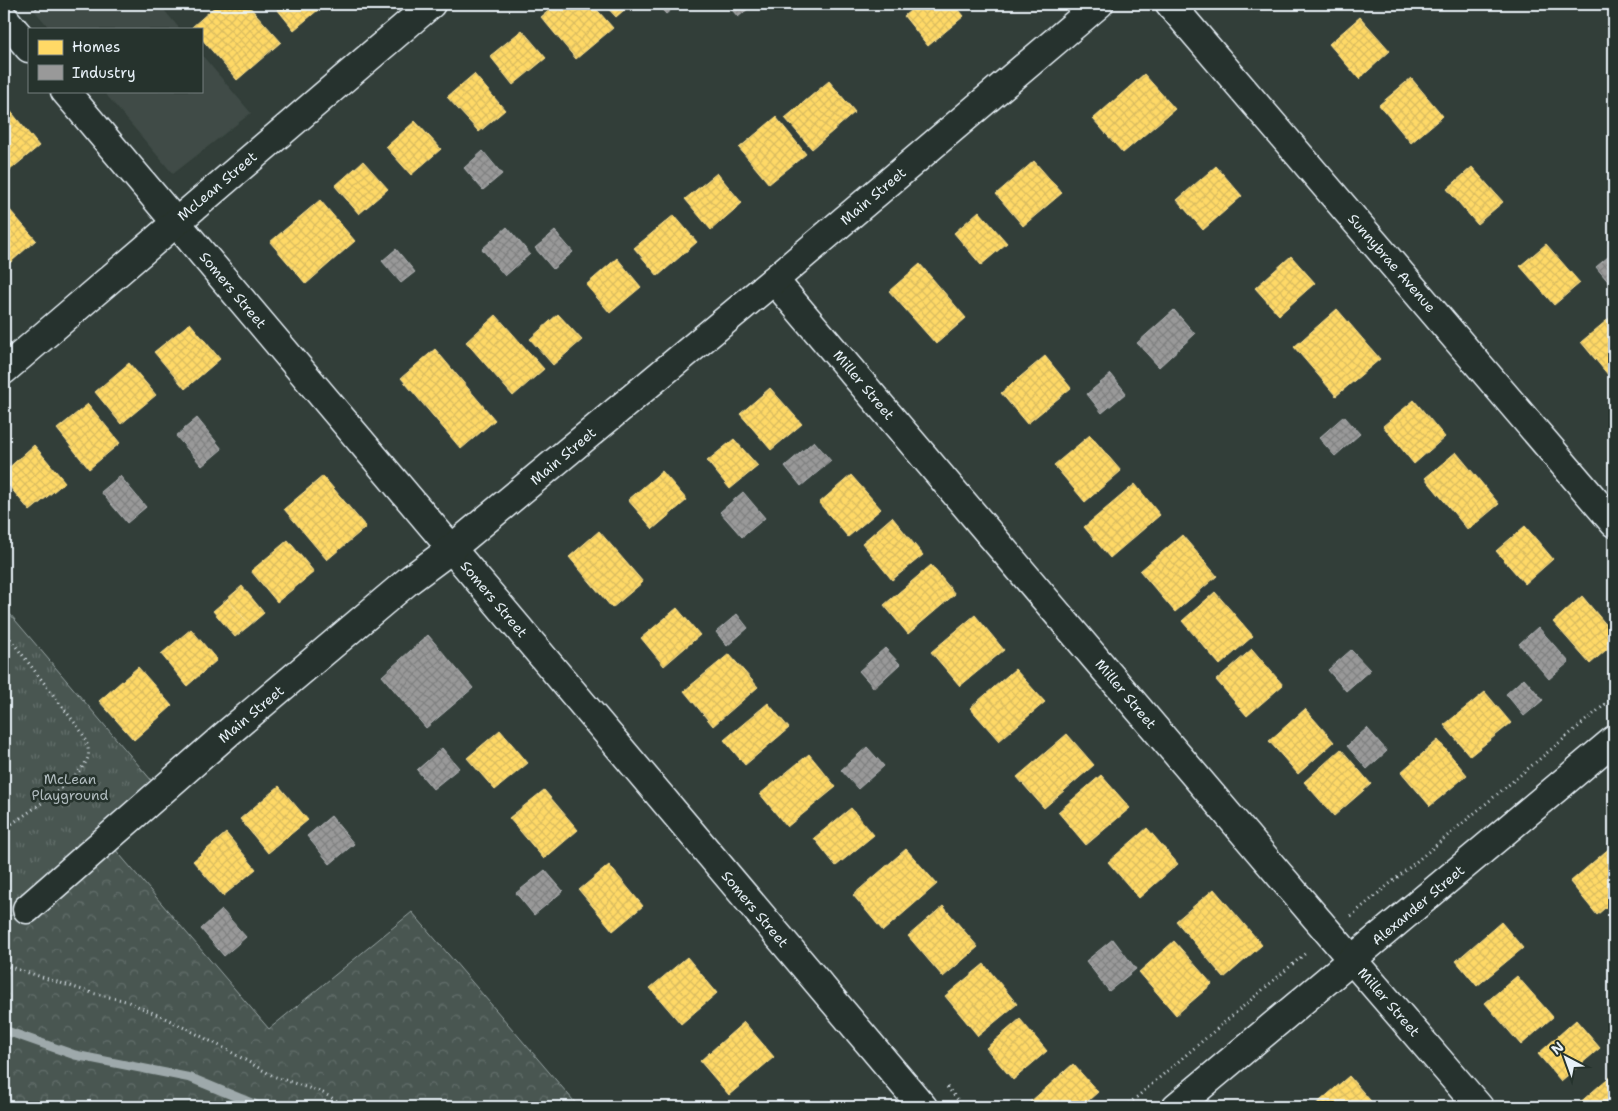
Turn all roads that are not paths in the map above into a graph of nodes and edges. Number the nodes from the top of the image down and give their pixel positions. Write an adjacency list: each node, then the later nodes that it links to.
1 (431, 4): 7 (street, McLean Street)
2 (1099, 4): 8 (street, Main Street)
3 (1170, 4): 10 (street, Sunnybrae Avenue)
4 (4, 18): 5 (street)
5 (28, 47)
6 (66, 92): 7 (street, Somers Street)
7 (175, 222): 9 (street, McLean Street); 11 (street, Somers Street)
8 (774, 280): 11 (street, Main Street); 14 (street, Miller Street)
9 (4, 370)
10 (1614, 523)
11 (452, 549): 13 (street, Main Street); 15 (street, Somers Street)
12 (1614, 740): 14 (street, Alexander Street)
13 (27, 910)
14 (1352, 960): 16 (street, Alexander Street); 17 (street, Miller Street)
15 (923, 1107)
16 (1176, 1107)
17 (1479, 1107)

